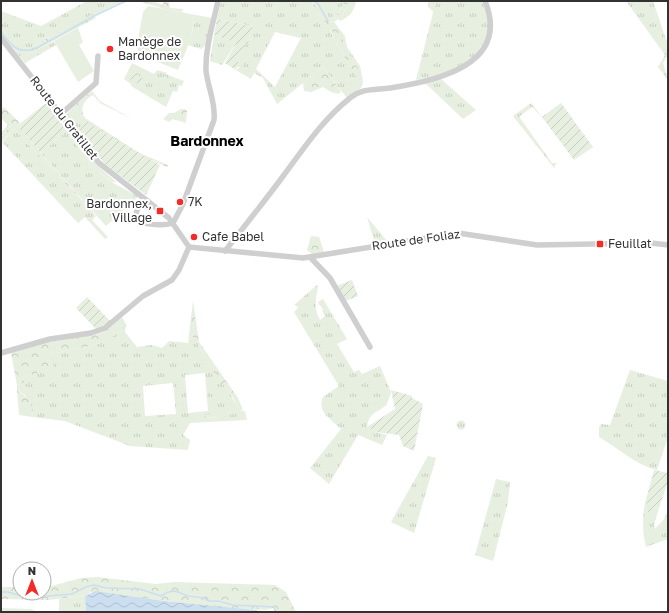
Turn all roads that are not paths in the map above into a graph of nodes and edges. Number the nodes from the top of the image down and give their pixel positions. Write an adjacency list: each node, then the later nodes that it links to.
1 (218, 1): 7 (street)
2 (485, 1): 10 (street)
3 (1, 38): 5 (street, Route du Gratillet)
4 (98, 56): 5 (street)
5 (61, 114): 6 (street, Route du Gratillet)
6 (149, 202): 7 (street, Route du Gratillet); 7 (street)
7 (173, 223): 9 (street, Route du Gratillet)
8 (668, 245): 11 (street, Route de Foliaz)
9 (189, 247): 10 (street, Route de Foliaz); 13 (street)
10 (225, 251): 11 (street, Route de Foliaz)
11 (310, 257): 12 (street)
12 (370, 347)
13 (1, 353)

